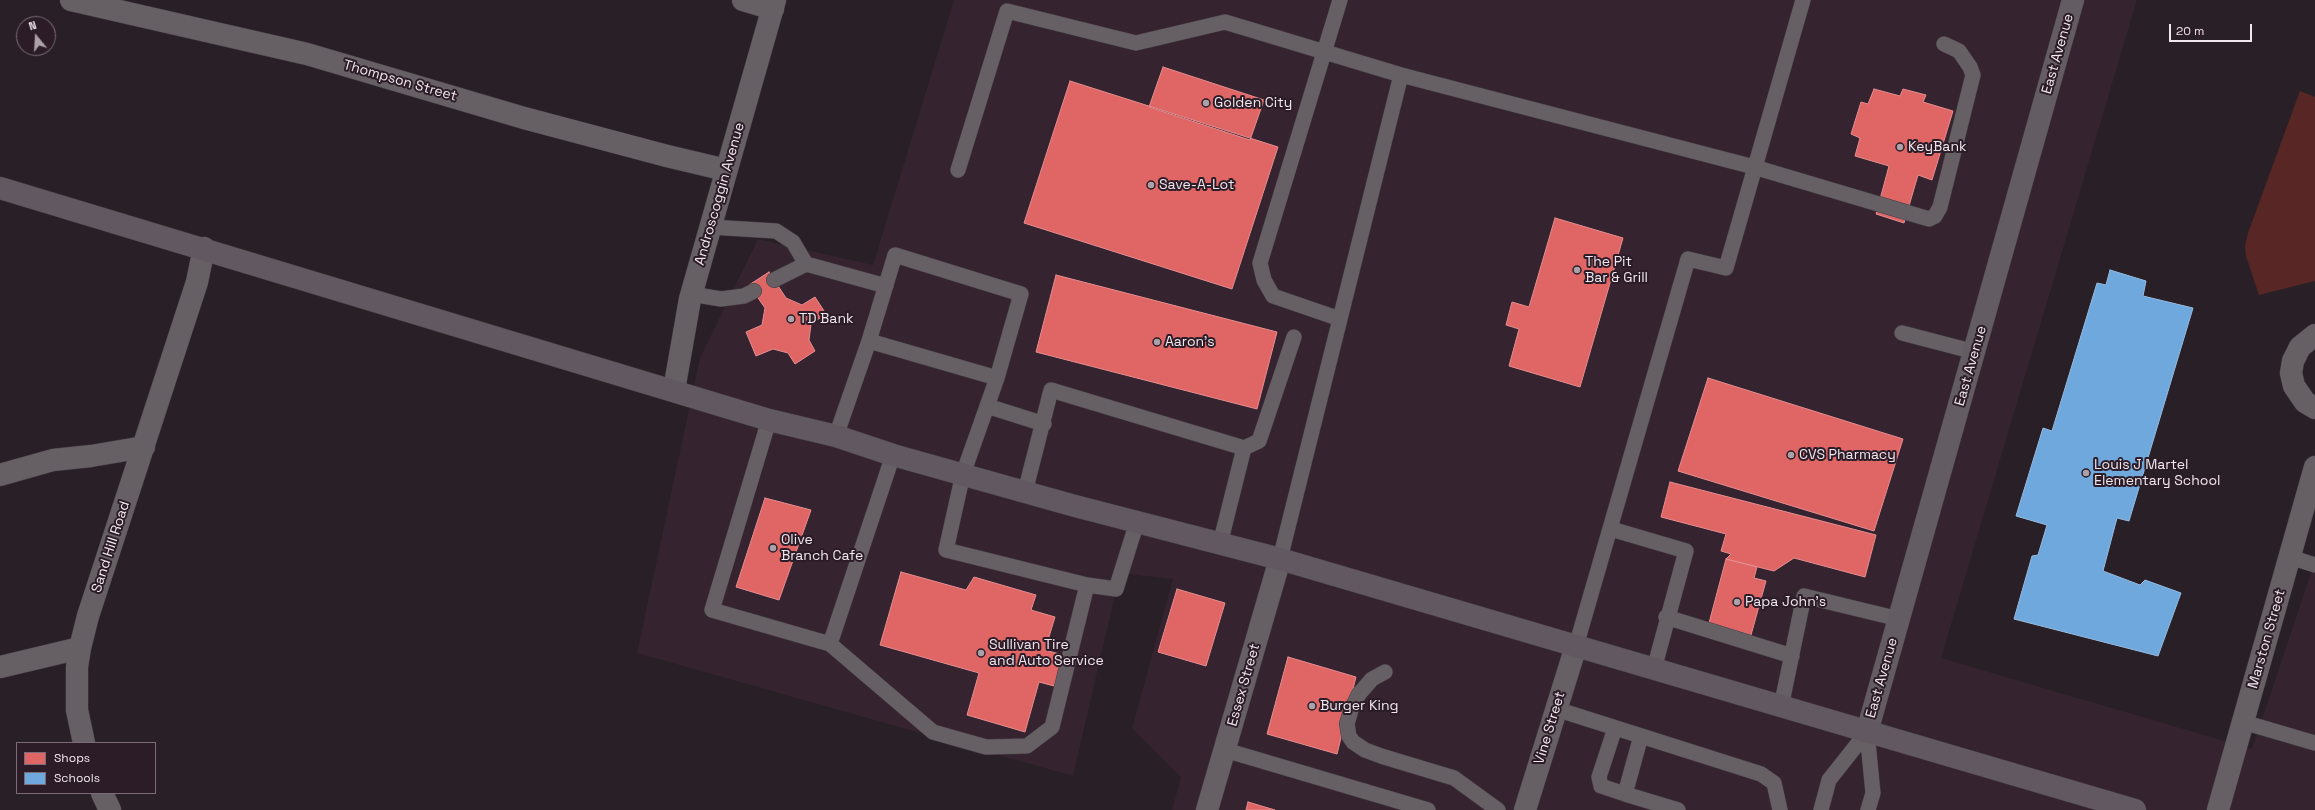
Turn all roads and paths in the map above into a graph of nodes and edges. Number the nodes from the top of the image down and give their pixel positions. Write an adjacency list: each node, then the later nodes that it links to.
1 (71, 0): 11 (street, Thompson Street)
2 (743, 0): 6 (street)
3 (1340, 0): 8 (lane)
4 (1803, 0): 10 (lane)
5 (2073, 0): 26 (main road, East Avenue)
6 (774, 4): 11 (street, Androscoggin Avenue)
7 (1944, 44): 10 (lane)
8 (1324, 52): 9 (lane); 12 (lane); 21 (lane)
9 (1401, 75): 10 (lane); 21 (lane)
10 (1754, 167): 42 (lane)
11 (726, 170): 14 (street, Androscoggin Avenue)
12 (958, 170)
13 (0, 188): 15 (highway)
14 (710, 227): 16 (lane); 20 (street, Androscoggin Avenue)
15 (204, 248): 28 (highway); 34 (street, Sand Hill Road)
16 (806, 264): 17 (lane); 18 (lane)
17 (774, 280)
18 (886, 286): 25 (lane); 27 (lane)
19 (754, 291): 20 (lane)
20 (691, 294): 28 (street, Androscoggin Avenue)
21 (1340, 319): 45 (lane)
22 (1902, 333): 26 (lane)
23 (2315, 335): 30 (street)
24 (1294, 337): 35 (lane)
25 (869, 342): 27 (lane); 33 (lane)
26 (1975, 352): 49 (main road, East Avenue)
27 (997, 378): 29 (lane)
28 (674, 390): 31 (highway)
29 (987, 406): 32 (lane); 38 (lane)
30 (2315, 408)
31 (769, 420): 33 (highway); 50 (lane)
32 (1044, 424): 35 (lane); 40 (lane)
33 (836, 436): 36 (highway)
34 (144, 447): 39 (street); 52 (street, Sand Hill Road)
35 (1244, 448): 43 (lane)
36 (892, 455): 38 (highway); 50 (lane)
37 (2315, 467): 44 (street, Marston Street)
38 (963, 474): 40 (highway); 47 (lane)
39 (0, 475)
40 (1025, 492): 41 (highway)
41 (1137, 522): 43 (highway); 47 (lane)
42 (1611, 529): 48 (lane); 51 (lane)
43 (1220, 544): 45 (highway)
44 (2290, 557): 46 (lane); 59 (street, Marston Street)
45 (1280, 559): 51 (highway); 65 (street, Essex Street)
46 (2315, 565)
47 (1087, 585): 50 (lane)
48 (1666, 617): 53 (lane); 55 (lane)
49 (1898, 619): 53 (lane); 61 (main road, East Avenue)
50 (830, 644)
51 (1576, 646): 55 (highway); 58 (street, Vine Street)
52 (80, 648): 54 (street); 63 (street, Sand Hill Road)
53 (1792, 656): 57 (lane)
54 (0, 667)
55 (1654, 669): 57 (highway)
56 (1385, 672): 71 (lane)
57 (1781, 707): 61 (highway)
58 (1556, 709): 60 (lane); 72 (street, Vine Street)
59 (2243, 722): 64 (lane); 78 (street, Marston Street)
60 (1615, 728): 62 (lane); 67 (lane)
61 (1867, 732): 75 (lane); 76 (lane); 77 (highway)
62 (1641, 736): 67 (lane); 74 (lane)
63 (84, 742)
64 (2315, 743)
65 (1225, 750): 69 (street, Essex Street); 70 (lane)
66 (102, 794): 68 (street)
67 (1625, 794): 73 (lane)
68 (110, 810)
69 (1207, 810)
70 (1428, 810)
71 (1498, 810)
72 (1525, 810)
73 (1678, 810)
74 (1780, 810)
75 (1821, 810)
76 (1868, 810)
77 (2135, 810)
78 (2218, 810)

